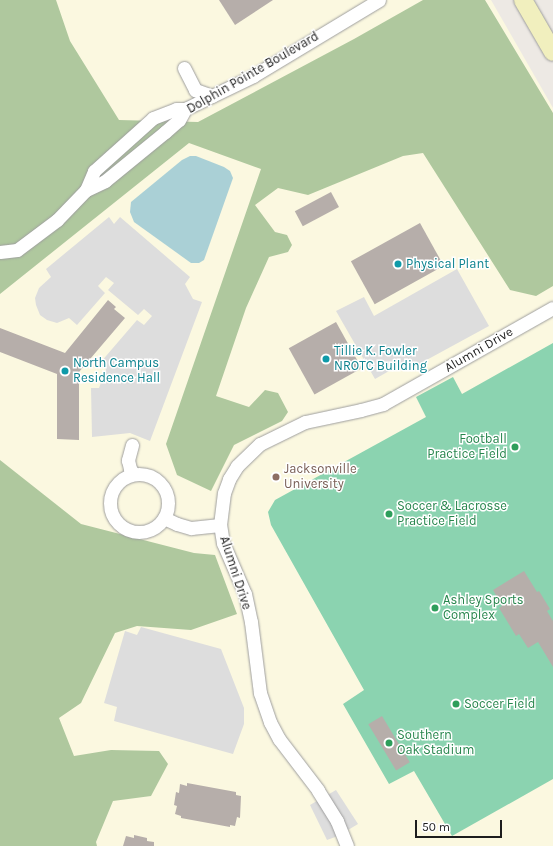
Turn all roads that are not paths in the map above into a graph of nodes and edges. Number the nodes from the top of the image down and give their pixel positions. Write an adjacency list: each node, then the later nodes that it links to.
1 (379, 0): 5 (street, Dolphin Pointe Boulevard)
2 (524, 0): 3 (main road)
3 (553, 52)
4 (184, 68): 5 (street)
5 (212, 96): 6 (street, Dolphin Pointe Boulevard)
6 (184, 109): 7 (street, Dolphin Pointe Boulevard); 7 (street)
7 (86, 190): 8 (street, Dolphin Pointe Boulevard)
8 (0, 252)
9 (553, 308): 13 (street, Alumni Drive)
10 (132, 445): 11 (street)
11 (134, 474): 12 (street); 12 (street)
12 (164, 518): 13 (street)
13 (220, 524): 14 (street, Alumni Drive)
14 (347, 846)

